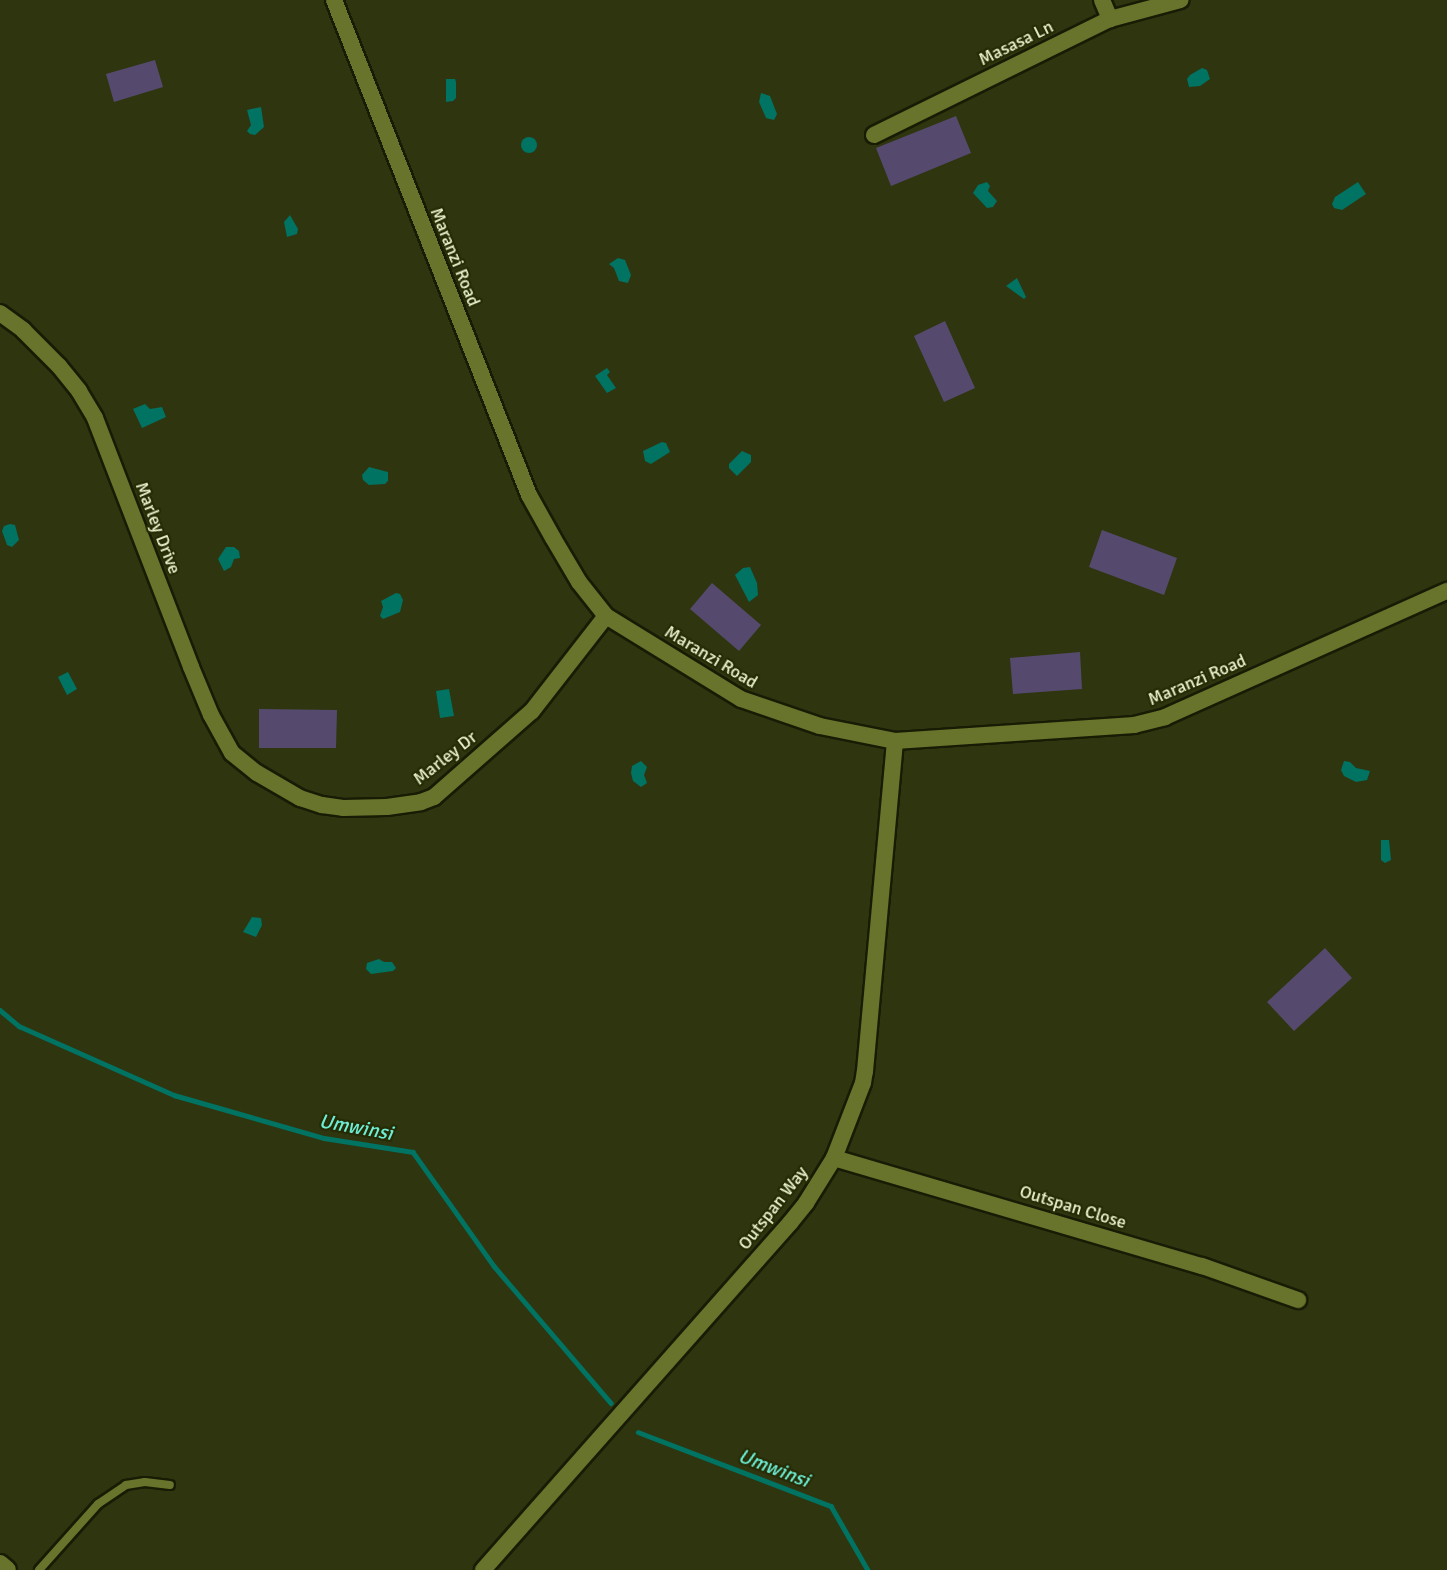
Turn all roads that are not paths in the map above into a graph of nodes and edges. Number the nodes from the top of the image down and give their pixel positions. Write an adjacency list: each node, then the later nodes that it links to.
1 (334, 0): 8 (street, Maranzi Road)
2 (1102, 0): 4 (street)
3 (1180, 0): 4 (street, Masasa Ln)
4 (1110, 19): 5 (street, Masasa Ln)
5 (874, 135)
6 (0, 313): 10 (street, Marley Drive)
7 (1447, 591): 9 (street, Maranzi Road)
8 (606, 616): 9 (street, Maranzi Road); 10 (street, Marley Dr)
9 (895, 741): 11 (street, Outspan Way)
10 (257, 773)
11 (834, 1158): 12 (street, Outspan Close); 17 (street, Outspan Way)
12 (1298, 1300)
13 (170, 1485): 16 (lane)
14 (0, 1564): 15 (street)
15 (7, 1570)
16 (39, 1570)
17 (483, 1570)

